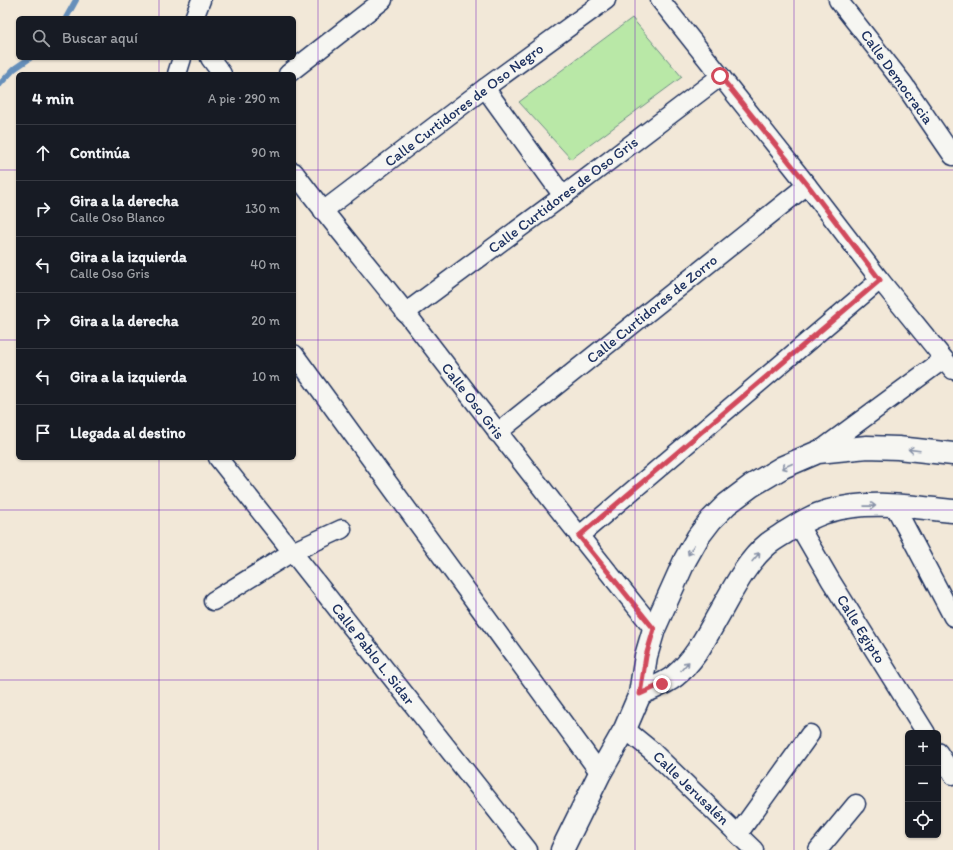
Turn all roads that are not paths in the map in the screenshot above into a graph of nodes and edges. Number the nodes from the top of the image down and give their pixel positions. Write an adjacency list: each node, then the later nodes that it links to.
1 (202, 0): 6 (street)
2 (383, 0): 11 (street)
3 (606, 0): 13 (street, Calle Curtidores de Oso Negro)
4 (660, 0): 12 (street)
5 (838, 0): 14 (street, Calle Democracia)
6 (195, 16)
7 (181, 60): 9 (street)
8 (212, 60): 10 (street)
9 (178, 72)
10 (220, 72)
11 (291, 72)
12 (720, 76): 16 (street); 17 (street, Calle Curtidores de Oso Gris)
13 (485, 88): 17 (street); 18 (street, Calle Curtidores de Oso Negro)
14 (953, 156)
15 (296, 175): 18 (street, Calle Oso Gris)
16 (807, 184): 19 (street); 23 (street, Calle Curtidores de Zorro)
17 (563, 196): 20 (street, Calle Curtidores de Oso Gris)
18 (323, 211): 20 (street, Calle Oso Gris)
19 (880, 280): 22 (street); 31 (street)
20 (405, 313): 23 (street, Calle Oso Gris)
21 (296, 357): 41 (street)
22 (948, 364): 24 (street)
23 (498, 433): 31 (street, Calle Oso Gris)
24 (818, 452): 25 (street, one-way to 24); 35 (street, one-way to 35)
25 (953, 454)
26 (220, 460): 32 (street, Calle Pablo L. Sidar)
27 (894, 505): 28 (street); 29 (street, one-way to 27); 34 (street)
28 (953, 511)
29 (798, 524): 36 (street, one-way to 29); 38 (street, Calle Egipto)
30 (342, 530): 32 (street)
31 (579, 536): 35 (street, Calle Oso Gris)
32 (292, 552): 33 (street); 45 (street, Calle Pablo L. Sidar)
33 (213, 601)
34 (953, 617)
35 (654, 629): 36 (street)
36 (640, 694): 37 (street)
37 (625, 729): 41 (street); 44 (street, Calle Jerusalén)
38 (924, 730)
39 (810, 734): 44 (street)
40 (941, 757): 42 (street)
41 (600, 773): 46 (street)
42 (953, 775)
43 (856, 804): 48 (street)
44 (738, 834): 47 (street, Calle Jerusalén)
45 (528, 850)
46 (562, 850)
47 (754, 850)
48 (818, 850)

